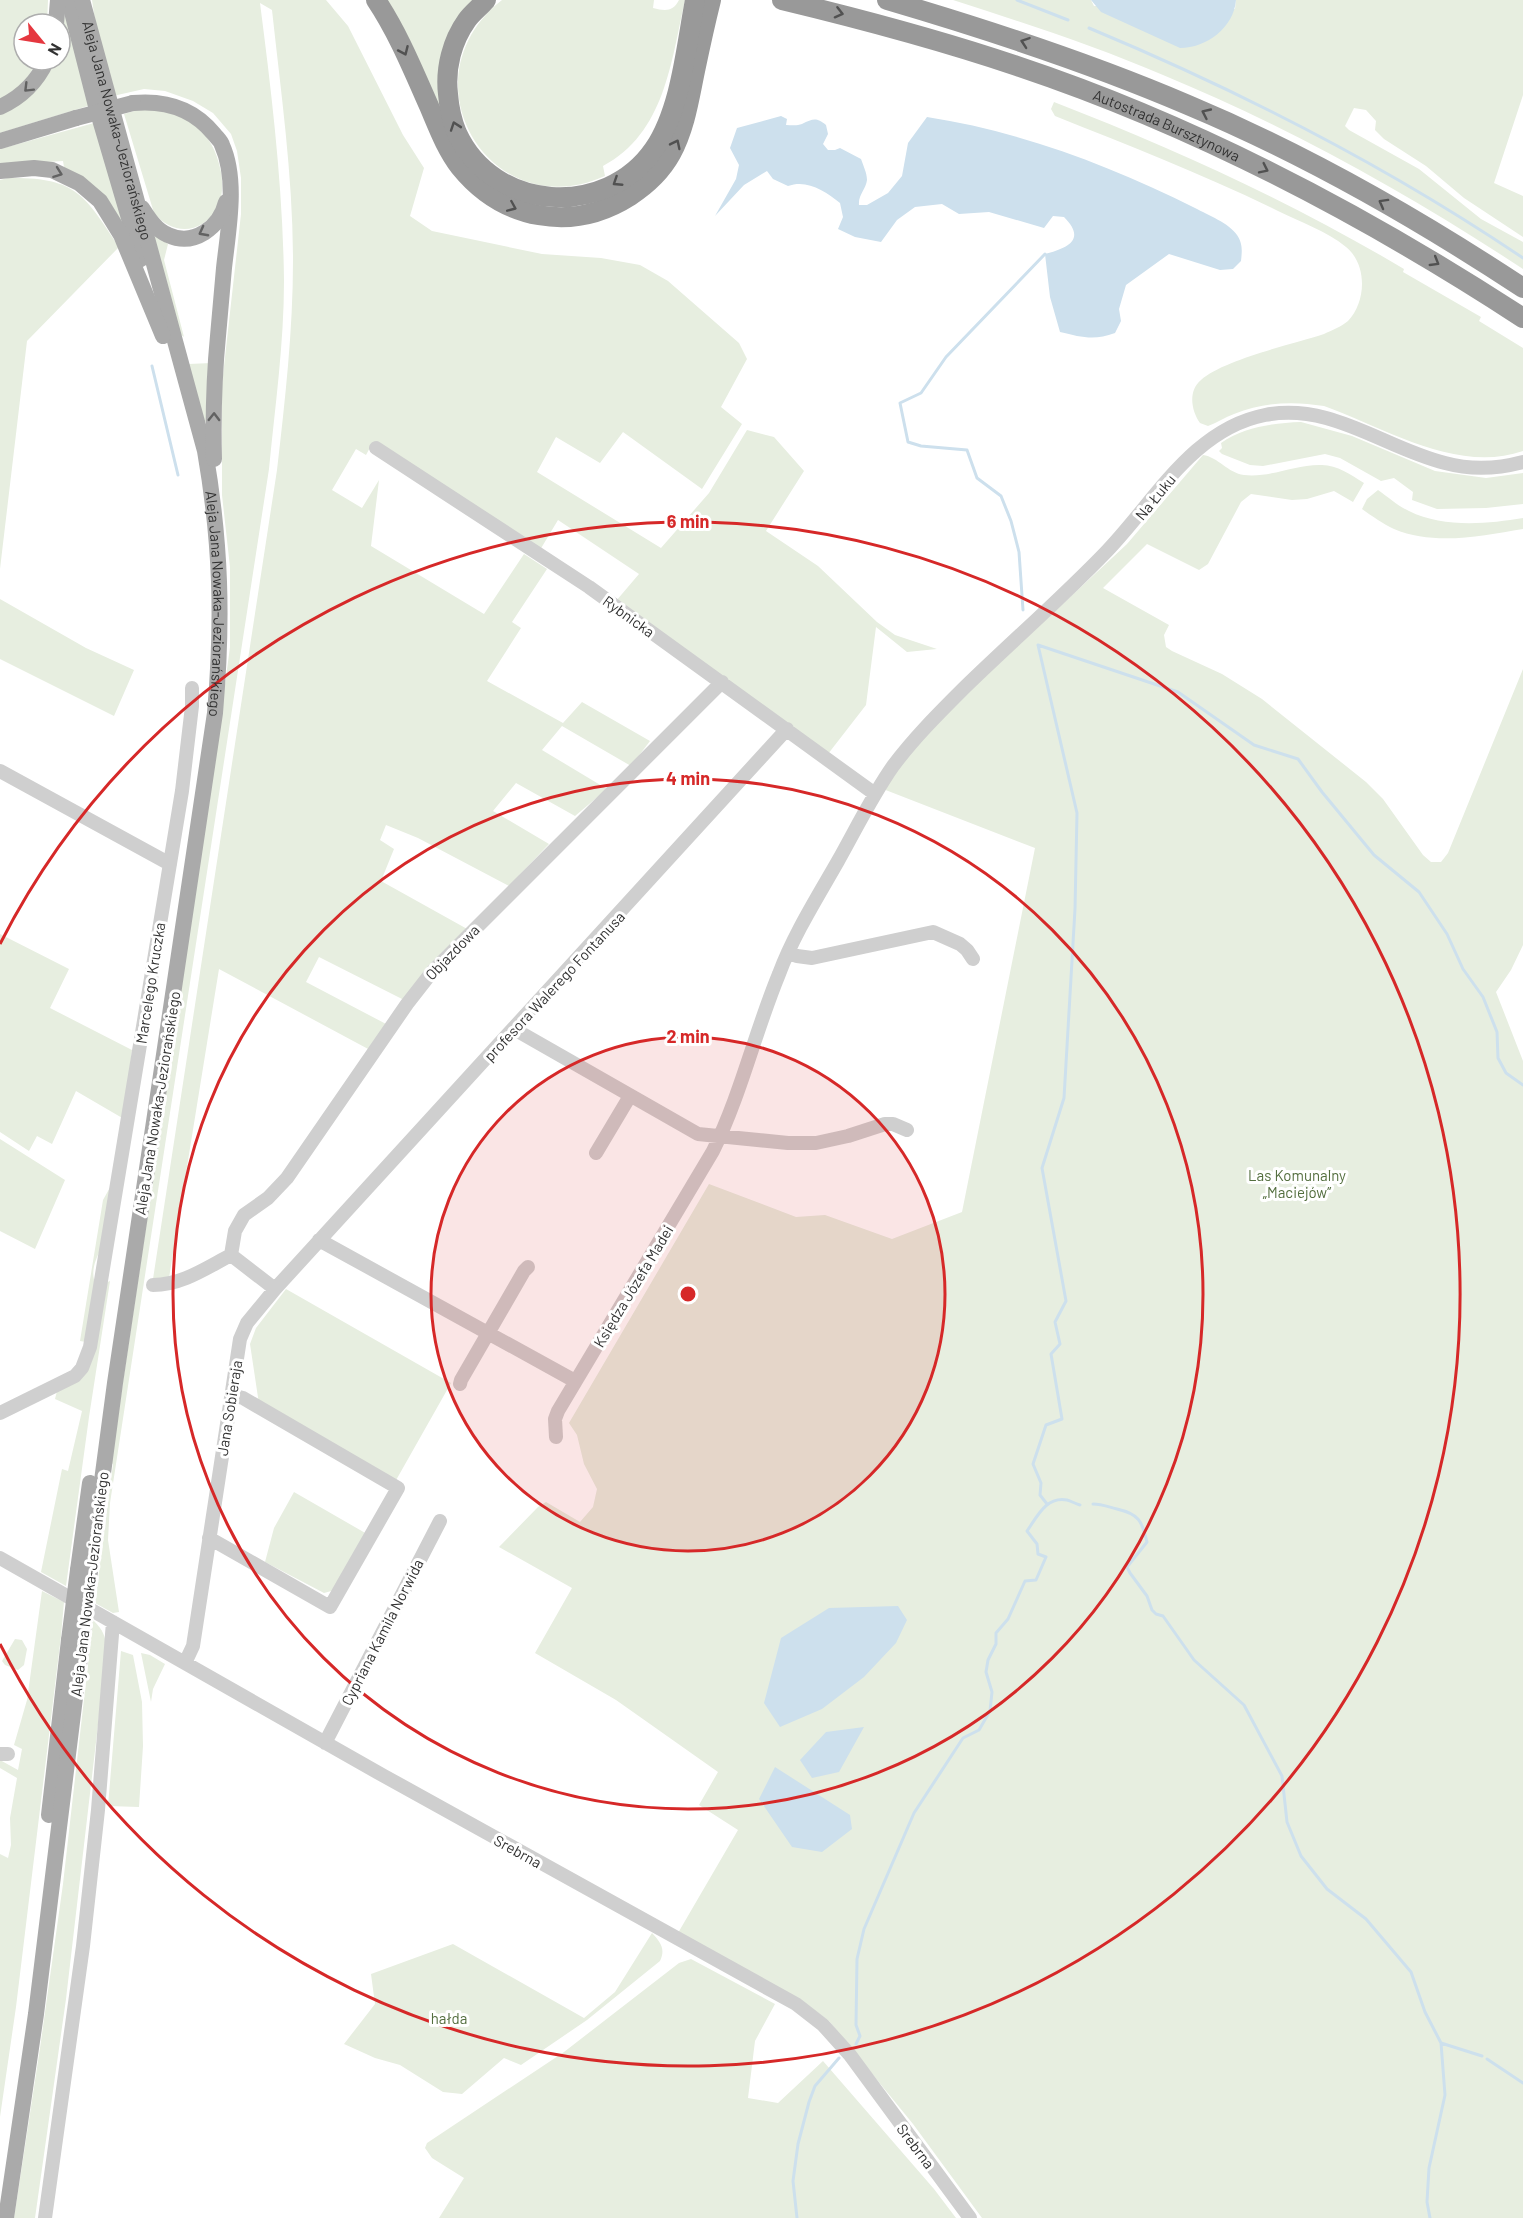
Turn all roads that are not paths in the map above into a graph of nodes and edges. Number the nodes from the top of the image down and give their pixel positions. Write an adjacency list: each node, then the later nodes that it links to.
1 (69, 0): 19 (main road, Aleja Jana Nowaka-Jeziorańskiego)
2 (82, 0): 16 (main road, Aleja Jana Nowaka-Jeziorańskiego)
3 (376, 0): 6 (highway, one-way to 6)
4 (486, 0): 5 (highway, one-way to 4)
5 (695, 0)
6 (711, 0)
7 (782, 0): 18 (highway, Autostrada Bursztynowa, one-way to 18)
8 (887, 0): 10 (highway, Autostrada Bursztynowa)
9 (926, 0): 10 (highway)
10 (987, 29): 17 (highway, Autostrada Bursztynowa, one-way to 10)
11 (41, 72): 12 (main road, one-way to 12)
12 (0, 107)
13 (0, 141): 15 (main road, bridge)
14 (0, 171): 19 (main road, one-way to 19)
15 (230, 183): 16 (main road, one-way to 16); 22 (main road, one-way to 15)
16 (135, 195): 22 (main road, Aleja Jana Nowaka-Jeziorańskiego)
17 (1523, 288)
18 (1523, 318)
19 (164, 336): 50 (main road, Aleja Jana Nowaka-Jeziorańskiego)
20 (376, 448): 23 (street, Rybnicka)
21 (1523, 462): 27 (street, Na Łuku)
22 (216, 517): 50 (main road, Aleja Jana Nowaka-Jeziorańskiego)
23 (722, 682): 25 (street, Rybnicka); 37 (street, Objazdowa)
24 (192, 688): 28 (street, Marcelego Kruczka)
25 (787, 729): 27 (street, Rybnicka); 31 (street, profesora Walerego Fontanusa)
26 (0, 771): 28 (street)
27 (875, 794): 29 (street, Księdza Józefa Madei)
28 (170, 864): 45 (street, Marcelego Kruczka)
29 (788, 952): 30 (street); 34 (street, Księdza Józefa Madei)
30 (973, 959)
31 (514, 1029): 32 (street); 36 (street, profesora Walerego Fontanusa)
32 (630, 1096): 34 (street); 35 (street)
33 (907, 1130): 34 (street)
34 (720, 1137): 42 (street, Księdza Józefa Madei)
35 (596, 1153)
36 (319, 1240): 40 (street, profesora Walerego Fontanusa); 41 (street)
37 (231, 1255): 39 (street); 40 (street)
38 (528, 1267): 41 (street)
39 (153, 1285)
40 (275, 1289): 44 (street, Jana Sobieraja)
41 (488, 1334): 42 (street); 43 (street)
42 (576, 1381): 46 (street, Księdza Józefa Madei)
43 (460, 1384)
44 (231, 1395): 48 (street, Jana Sobieraja); 48 (street)
45 (0, 1413)
46 (556, 1437)
47 (440, 1521): 54 (street, Cypriana Kamila Norwida)
48 (209, 1538): 53 (street, Jana Sobieraja)
49 (0, 1558): 51 (street, Srebrna)
50 (84, 1570): 52 (main road, Aleja Jana Nowaka-Jeziorańskiego, bridge)
51 (113, 1622): 53 (street, Srebrna); 57 (street)
52 (76, 1640): 55 (main road, Aleja Jana Nowaka-Jeziorańskiego); 56 (main road, Aleja Jana Nowaka-Jeziorańskiego)
53 (185, 1663): 54 (street, Srebrna)
54 (325, 1743): 58 (street, Srebrna)
55 (0, 2181)
56 (6, 2218)
57 (45, 2218)
58 (970, 2218)

